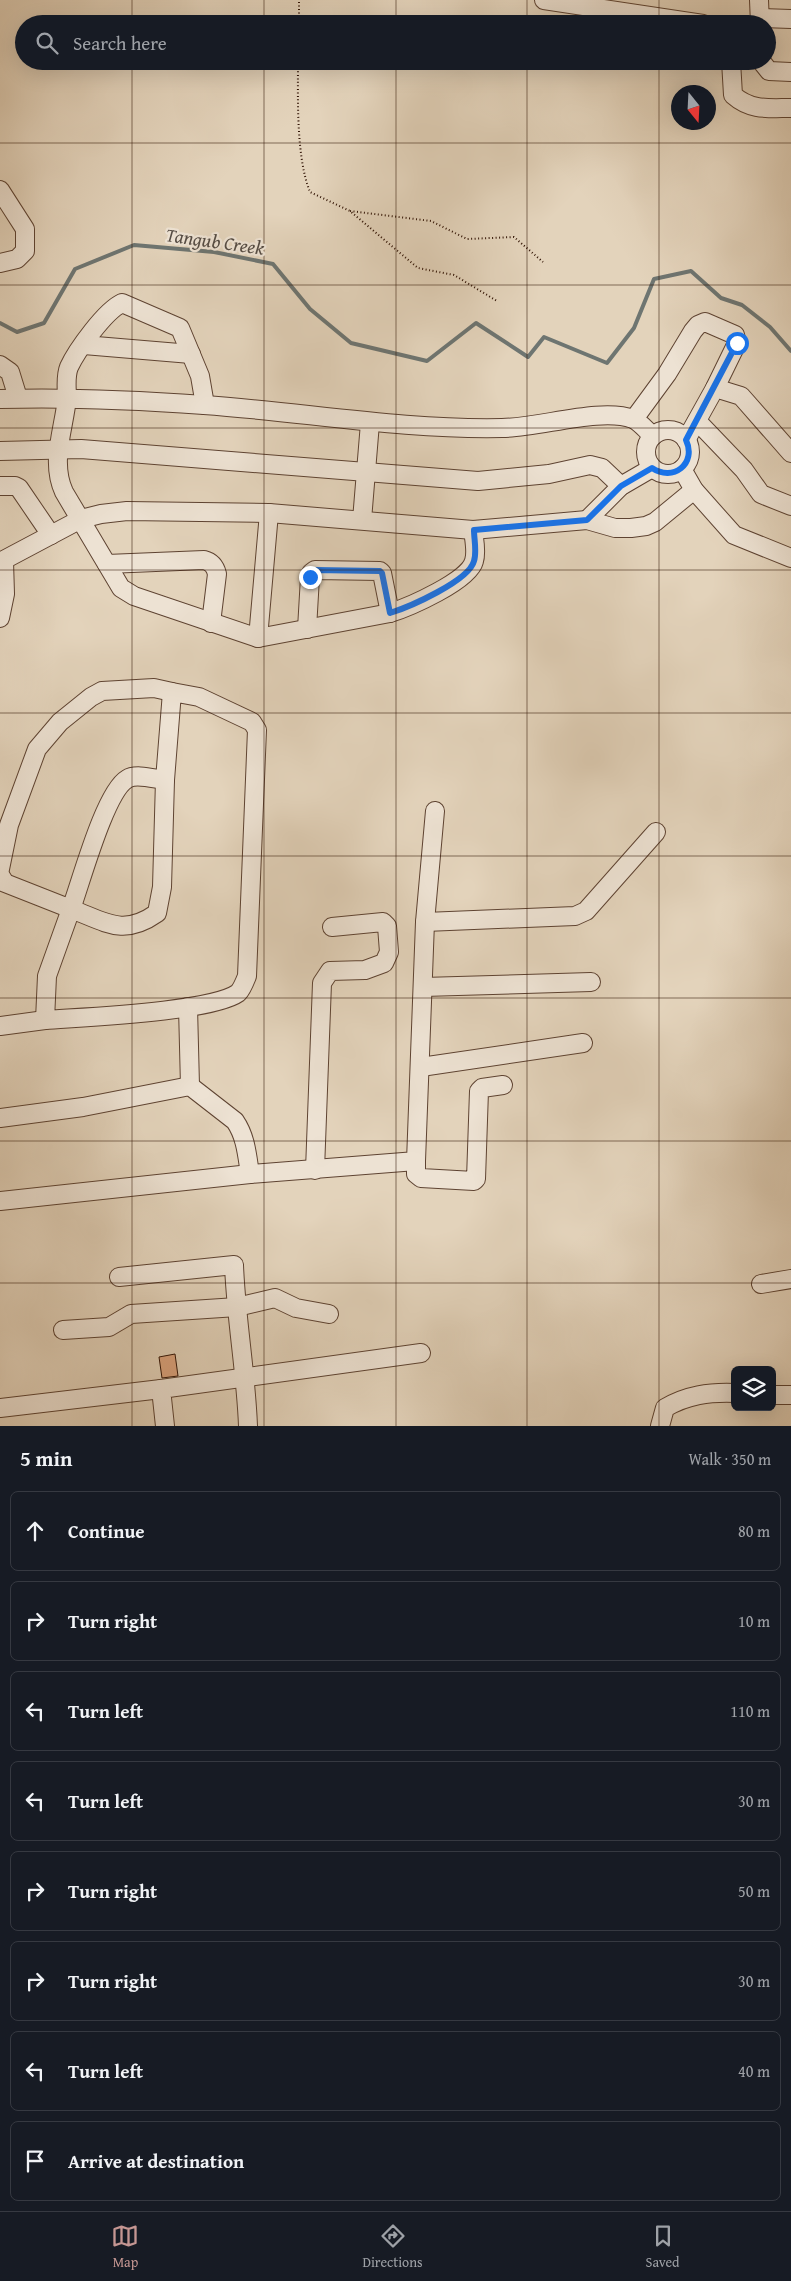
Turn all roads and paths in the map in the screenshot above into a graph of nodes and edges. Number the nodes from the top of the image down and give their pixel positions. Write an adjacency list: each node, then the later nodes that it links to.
1 (299, 0): 4 (path)
2 (544, 0): 5 (street)
3 (759, 0): 6 (street)
4 (299, 15)
5 (643, 15)
6 (760, 15)
7 (791, 19): 8 (street)
8 (776, 20)
9 (298, 70): 15 (path)
10 (731, 70): 13 (street)
11 (768, 70): 12 (street)
12 (791, 72)
13 (791, 108)
14 (0, 190): 17 (street)
15 (350, 211): 16 (path); 18 (path)
16 (543, 262)
17 (0, 263)
18 (497, 301)
19 (84, 345): 20 (street); 20 (street); 24 (street)
20 (192, 354): 26 (street)
21 (0, 365): 23 (street)
22 (715, 388): 27 (street); 28 (street); 34 (street)
23 (18, 398): 24 (street); 25 (street)
24 (67, 398): 26 (street); 32 (street)
25 (0, 399)
26 (205, 405): 29 (street)
27 (634, 419): 29 (street); 30 (street)
28 (697, 421): 31 (street); 41 (street)
29 (370, 423): 37 (street)
30 (653, 436): 31 (street); 35 (street)
31 (686, 440): 36 (street)
32 (59, 450): 33 (street); 37 (street); 43 (street)
33 (0, 451)
34 (791, 453)
35 (652, 468): 36 (street); 39 (street)
36 (682, 469): 40 (street)
37 (366, 473): 39 (street); 44 (street)
38 (0, 486): 47 (street)
39 (621, 486): 45 (street)
40 (694, 490): 45 (street); 48 (street)
41 (791, 506)
42 (269, 513): 43 (street); 44 (street); 55 (street)
43 (81, 519): 47 (street); 50 (street)
44 (362, 520): 46 (street)
45 (587, 520): 46 (street)
46 (474, 530): 51 (street)
47 (51, 535): 49 (street)
48 (791, 558)
49 (2, 561): 52 (street)
50 (107, 564): 53 (street); 53 (street)
51 (390, 613): 54 (street); 54 (street)
52 (0, 618)
53 (211, 623): 55 (street)
54 (307, 629): 55 (street)
55 (258, 638)
56 (172, 692): 57 (street); 60 (street); 67 (street)
57 (165, 780): 62 (street); 62 (street)
58 (435, 811): 63 (street)
59 (656, 832): 63 (street)
60 (0, 869)
61 (0, 875): 62 (street)
62 (71, 909): 68 (street)
63 (425, 922): 66 (street)
64 (332, 927): 76 (street)
65 (590, 982): 66 (street)
66 (423, 987): 71 (street)
67 (188, 1007): 68 (street); 73 (street)
68 (45, 1020): 69 (street)
69 (0, 1026)
70 (583, 1043): 71 (street)
71 (421, 1067): 75 (street)
72 (503, 1085): 75 (street)
73 (190, 1086): 74 (street); 77 (street)
74 (0, 1118)
75 (416, 1161): 76 (street)
76 (315, 1170): 77 (street)
77 (250, 1174): 78 (street)
78 (0, 1201)
79 (119, 1278): 82 (street)
80 (791, 1279): 81 (street)
81 (761, 1284)
82 (237, 1307): 83 (street); 84 (street); 86 (street)
83 (329, 1314)
84 (63, 1330)
85 (421, 1353): 86 (street)
86 (246, 1377): 87 (street); 93 (street)
87 (161, 1389): 91 (street); 92 (street)
88 (731, 1393): 94 (street)
89 (776, 1395): 90 (street)
90 (791, 1396)
91 (0, 1408)
92 (165, 1426)
93 (248, 1426)
94 (660, 1426)

